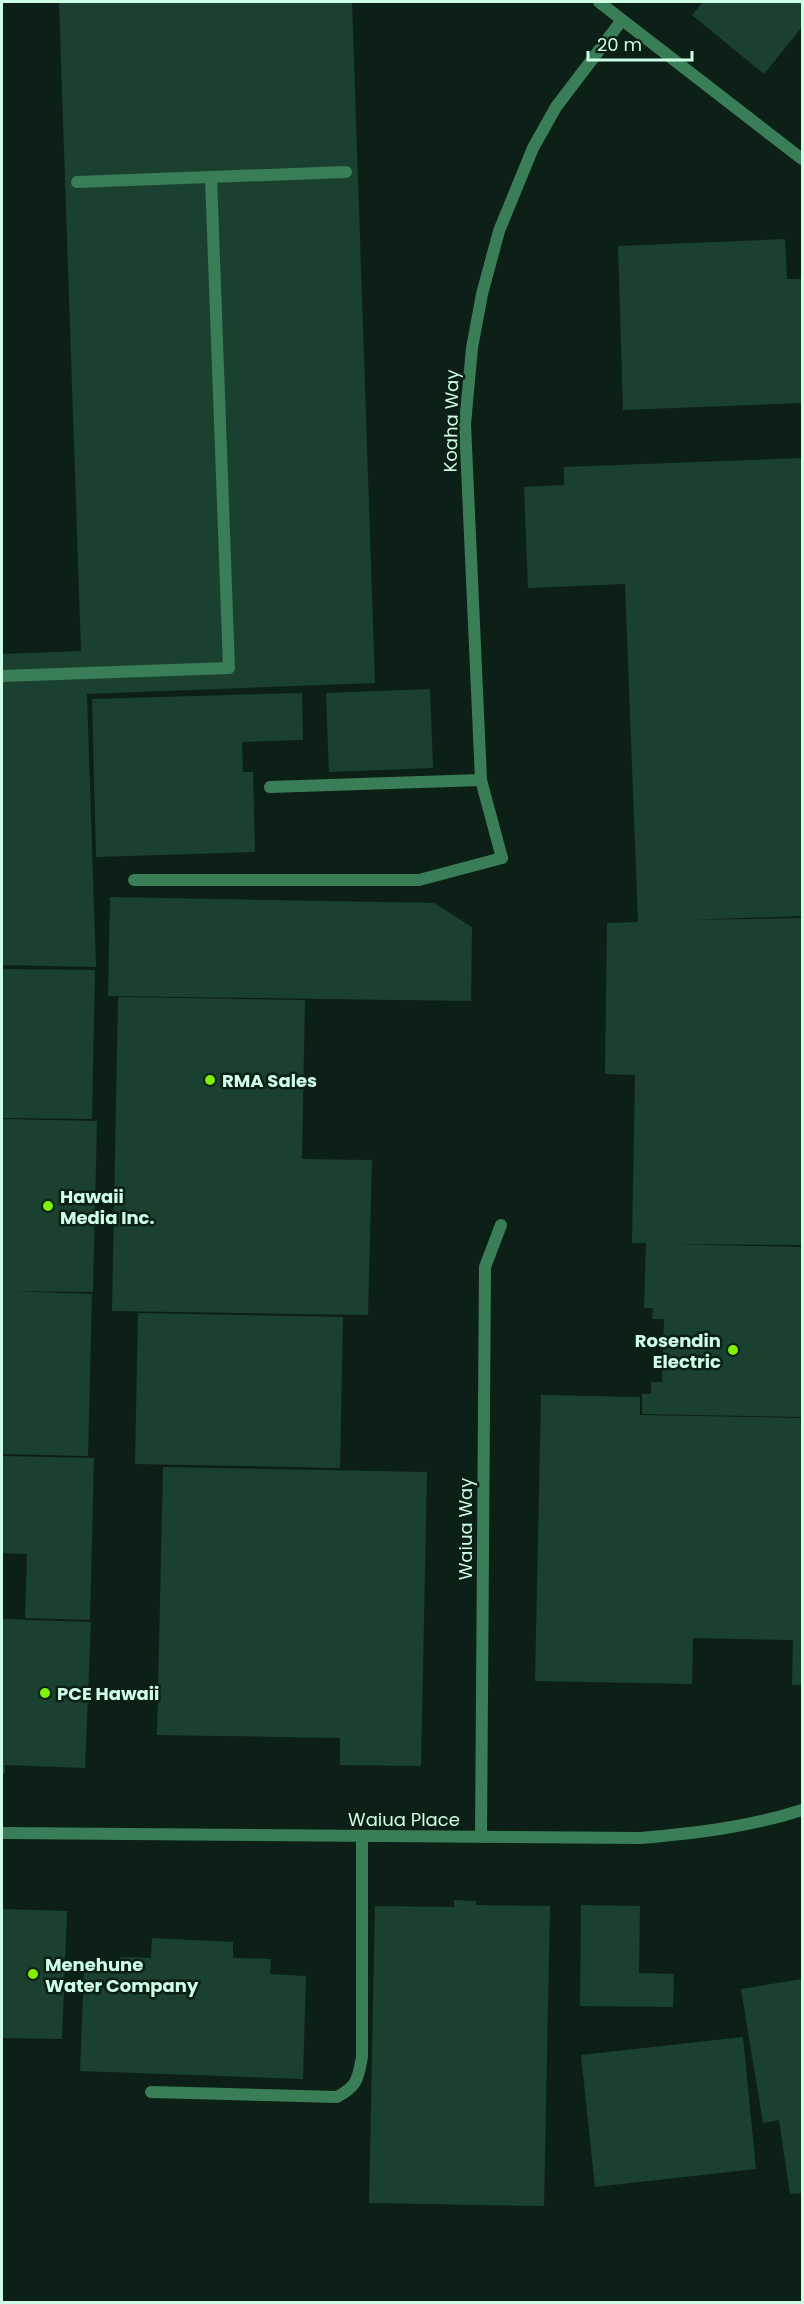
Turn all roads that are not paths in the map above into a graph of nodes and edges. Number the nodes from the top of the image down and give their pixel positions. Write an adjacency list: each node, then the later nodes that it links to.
1 (599, 2): 2 (street)
2 (622, 20): 3 (street); 8 (street, Koaha Way)
3 (802, 159)
4 (346, 172): 5 (street)
5 (211, 177): 6 (street); 7 (street)
6 (77, 182)
7 (2, 676)
8 (481, 780): 9 (street); 10 (street, Koaha Way)
9 (270, 787)
10 (134, 880)
11 (501, 1225): 15 (street, Waiua Way)
12 (802, 1810): 15 (street, Waiua Place)
13 (2, 1833): 14 (street, Waiua Place)
14 (362, 1836): 15 (street, Waiua Place); 16 (street)
15 (481, 1837)
16 (151, 2092)

